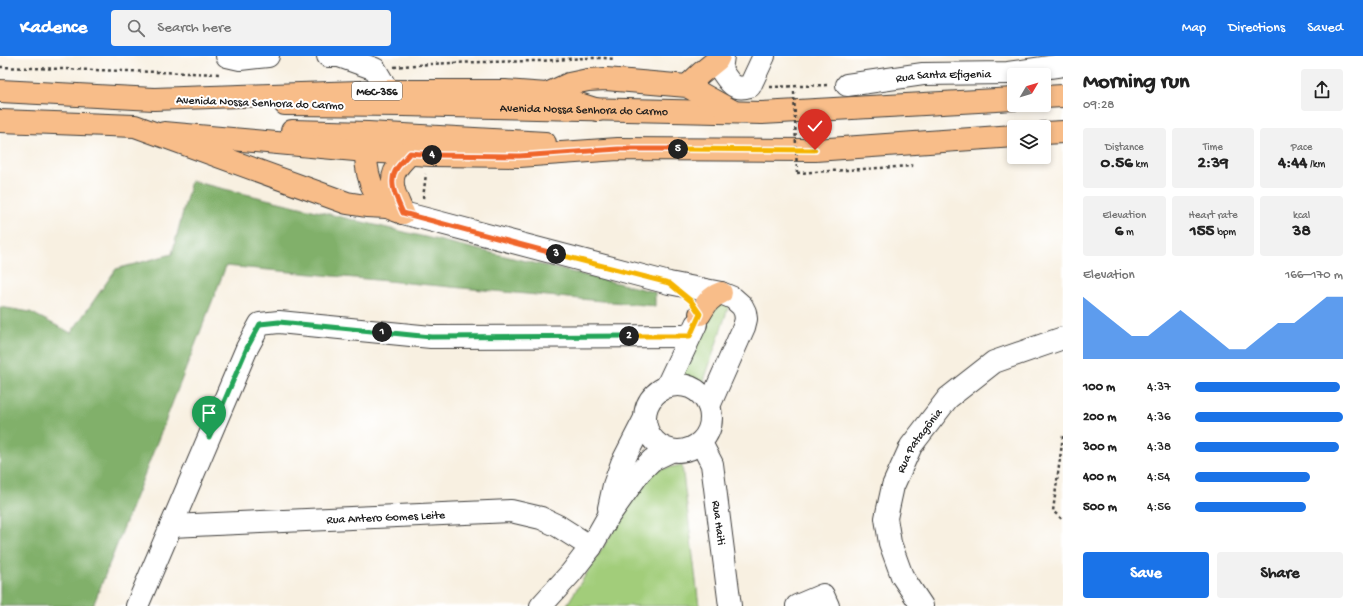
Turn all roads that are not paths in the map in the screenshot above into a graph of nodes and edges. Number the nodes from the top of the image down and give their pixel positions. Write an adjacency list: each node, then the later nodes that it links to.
1 (227, 56): 2 (street)
2 (268, 56)
3 (328, 56): 12 (street)
4 (719, 56): 10 (main road)
5 (723, 56): 11 (street)
6 (730, 56): 11 (street)
7 (764, 56): 11 (street)
8 (1063, 65): 9 (street, Rua Santa Efigenia)
9 (847, 85)
10 (687, 86): 14 (main road); 22 (main road)
11 (759, 87): 23 (street)
12 (388, 90): 14 (main road, MGC-356); 17 (main road, MGC-356)
13 (0, 91): 17 (main road, MGC-356)
14 (546, 94): 21 (main road, MGC-356)
15 (1063, 96): 16 (main road)
16 (1051, 97)
17 (154, 99): 19 (main road, Avenida Nossa Senhora do Carmo / MGC-356)
18 (1007, 99): 23 (main road, Avenida Nossa Senhora do Carmo / MGC-356)
19 (404, 105): 20 (main road, Avenida Nossa Senhora do Carmo / MGC-356); 29 (main road)
20 (520, 108): 21 (main road, Avenida Nossa Senhora do Carmo / MGC-356); 30 (main road)
21 (598, 110): 22 (main road, Avenida Nossa Senhora do Carmo / MGC-356)
22 (734, 112): 23 (main road, Avenida Nossa Senhora do Carmo / MGC-356)
23 (762, 113)
24 (0, 121): 25 (main road)
25 (135, 126): 29 (main road); 32 (main road)
26 (1063, 132): 27 (main road)
27 (1051, 133)
28 (1007, 136): 30 (main road)
29 (367, 142): 30 (main road); 31 (main road); 32 (main road)
30 (524, 149): 31 (main road)
31 (410, 153): 32 (main road)
32 (395, 210): 33 (street)
33 (669, 283): 34 (street); 35 (street)
34 (721, 293): 35 (main road); 39 (street)
35 (700, 314): 36 (street)
36 (690, 336): 38 (street); 44 (street)
37 (1063, 338): 51 (street, Rua Patagônia)
38 (667, 386): 39 (street); 40 (street)
39 (709, 406): 41 (street)
40 (644, 420): 42 (street); 43 (street)
41 (701, 443): 42 (street); 48 (street, Rua Haiti)
42 (671, 451): 43 (street)
43 (608, 517): 45 (street)
44 (171, 526): 45 (street, Rua Antero Gomes Leite); 46 (street)
45 (591, 547): 47 (street)
46 (137, 606)
47 (541, 606)
48 (730, 606)
49 (797, 606): 50 (street)
50 (828, 606)
51 (922, 606)

